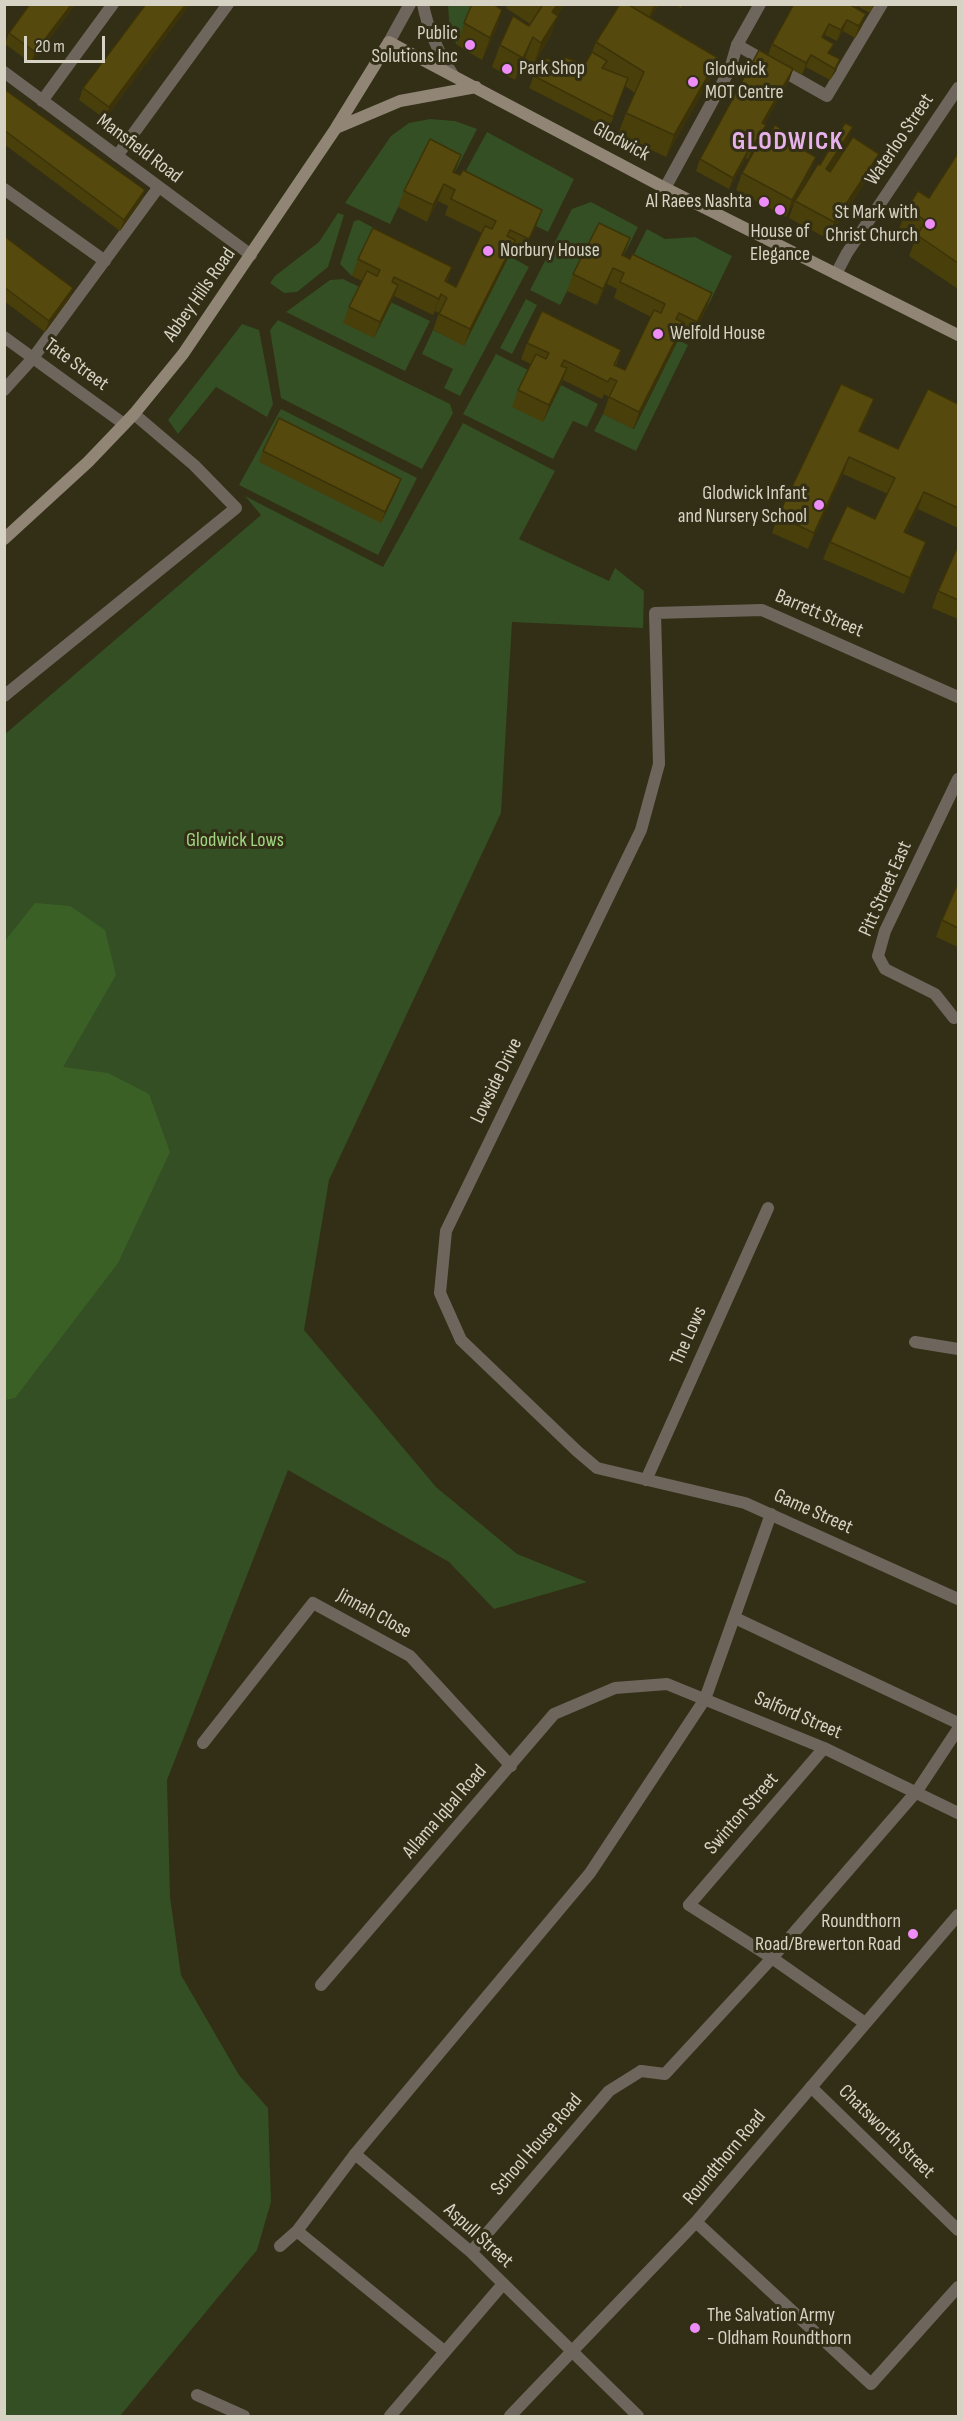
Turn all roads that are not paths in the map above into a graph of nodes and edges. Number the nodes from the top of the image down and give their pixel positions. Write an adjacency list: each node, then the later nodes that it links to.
1 (113, 4): 13 (street)
2 (228, 4): 15 (street)
3 (410, 4): 7 (street)
4 (423, 4): 10 (street)
5 (760, 4): 8 (street)
6 (882, 4): 8 (street)
7 (390, 42): 10 (main road, Glodwick); 14 (main road, Abbey Hills Road)
8 (737, 45): 17 (street)
9 (4, 72): 13 (street, Mansfield Road)
10 (453, 75): 11 (main road, Glodwick)
11 (476, 87): 14 (main road); 17 (main road, Glodwick)
12 (958, 88): 21 (street, Waterloo Street)
13 (42, 101): 15 (street, Mansfield Road)
14 (336, 128): 19 (main road, Abbey Hills Road)
15 (117, 156): 16 (street, Mansfield Road)
16 (158, 188): 19 (street, Mansfield Road); 20 (street)
17 (665, 188): 21 (main road, Glodwick)
18 (4, 189): 20 (street)
19 (251, 255): 26 (main road, Abbey Hills Road)
20 (105, 261): 24 (street)
21 (836, 274): 22 (main road, Glodwick)
22 (958, 335)
23 (4, 337): 24 (street, Tate Street)
24 (33, 358): 25 (street); 27 (street, Tate Street)
25 (4, 390)
26 (134, 414): 27 (main road, Abbey Hills Road); 30 (street)
27 (124, 424): 28 (main road, Abbey Hills Road)
28 (4, 539)
29 (655, 613): 31 (street, Barrett Street); 37 (street, Lowside Drive)
30 (4, 696)
31 (958, 697)
32 (958, 779): 33 (street, Pitt Street East)
33 (954, 1018)
34 (768, 1208): 37 (street, The Lows)
35 (915, 1342): 36 (street)
36 (958, 1349)
37 (646, 1480): 38 (street, Game Street)
38 (771, 1514): 39 (street, Game Street); 40 (street)
39 (958, 1599)
40 (735, 1618): 42 (street); 43 (street)
41 (615, 1688): 42 (street, Salford Street); 47 (street, Allama Iqbal Road)
42 (705, 1699): 46 (street, Salford Street); 55 (street)
43 (958, 1723)
44 (958, 1729): 48 (street)
45 (202, 1743): 47 (street, Jinnah Close)
46 (824, 1748): 48 (street, Salford Street); 51 (street, Swinton Street)
47 (511, 1766): 52 (street, Allama Iqbal Road)
48 (916, 1791): 49 (street, Salford Street); 51 (street)
49 (958, 1813)
50 (958, 1915): 53 (street, Roundthorn Road)
51 (772, 1958): 53 (street); 60 (street, School House Road)
52 (321, 1985)
53 (865, 2023): 54 (street, Roundthorn Road)
54 (811, 2087): 56 (street, Roundthorn Road); 57 (street, Chatsworth Street)
55 (355, 2154): 58 (street); 60 (street, Aspull Street)
56 (696, 2223): 62 (street); 63 (street, Roundthorn Road)
57 (958, 2230)
58 (297, 2231): 59 (street); 64 (street)
59 (280, 2246)
60 (471, 2252): 61 (street, Aspull Street)
61 (503, 2284): 63 (street, Aspull Street); 64 (street)
62 (958, 2287)
63 (572, 2350): 66 (street, Aspull Street); 69 (street, Roundthorn Road)
64 (444, 2351): 68 (street)
65 (197, 2395): 67 (street)
66 (635, 2415)
67 (244, 2416)
68 (390, 2416)
69 (510, 2416)

